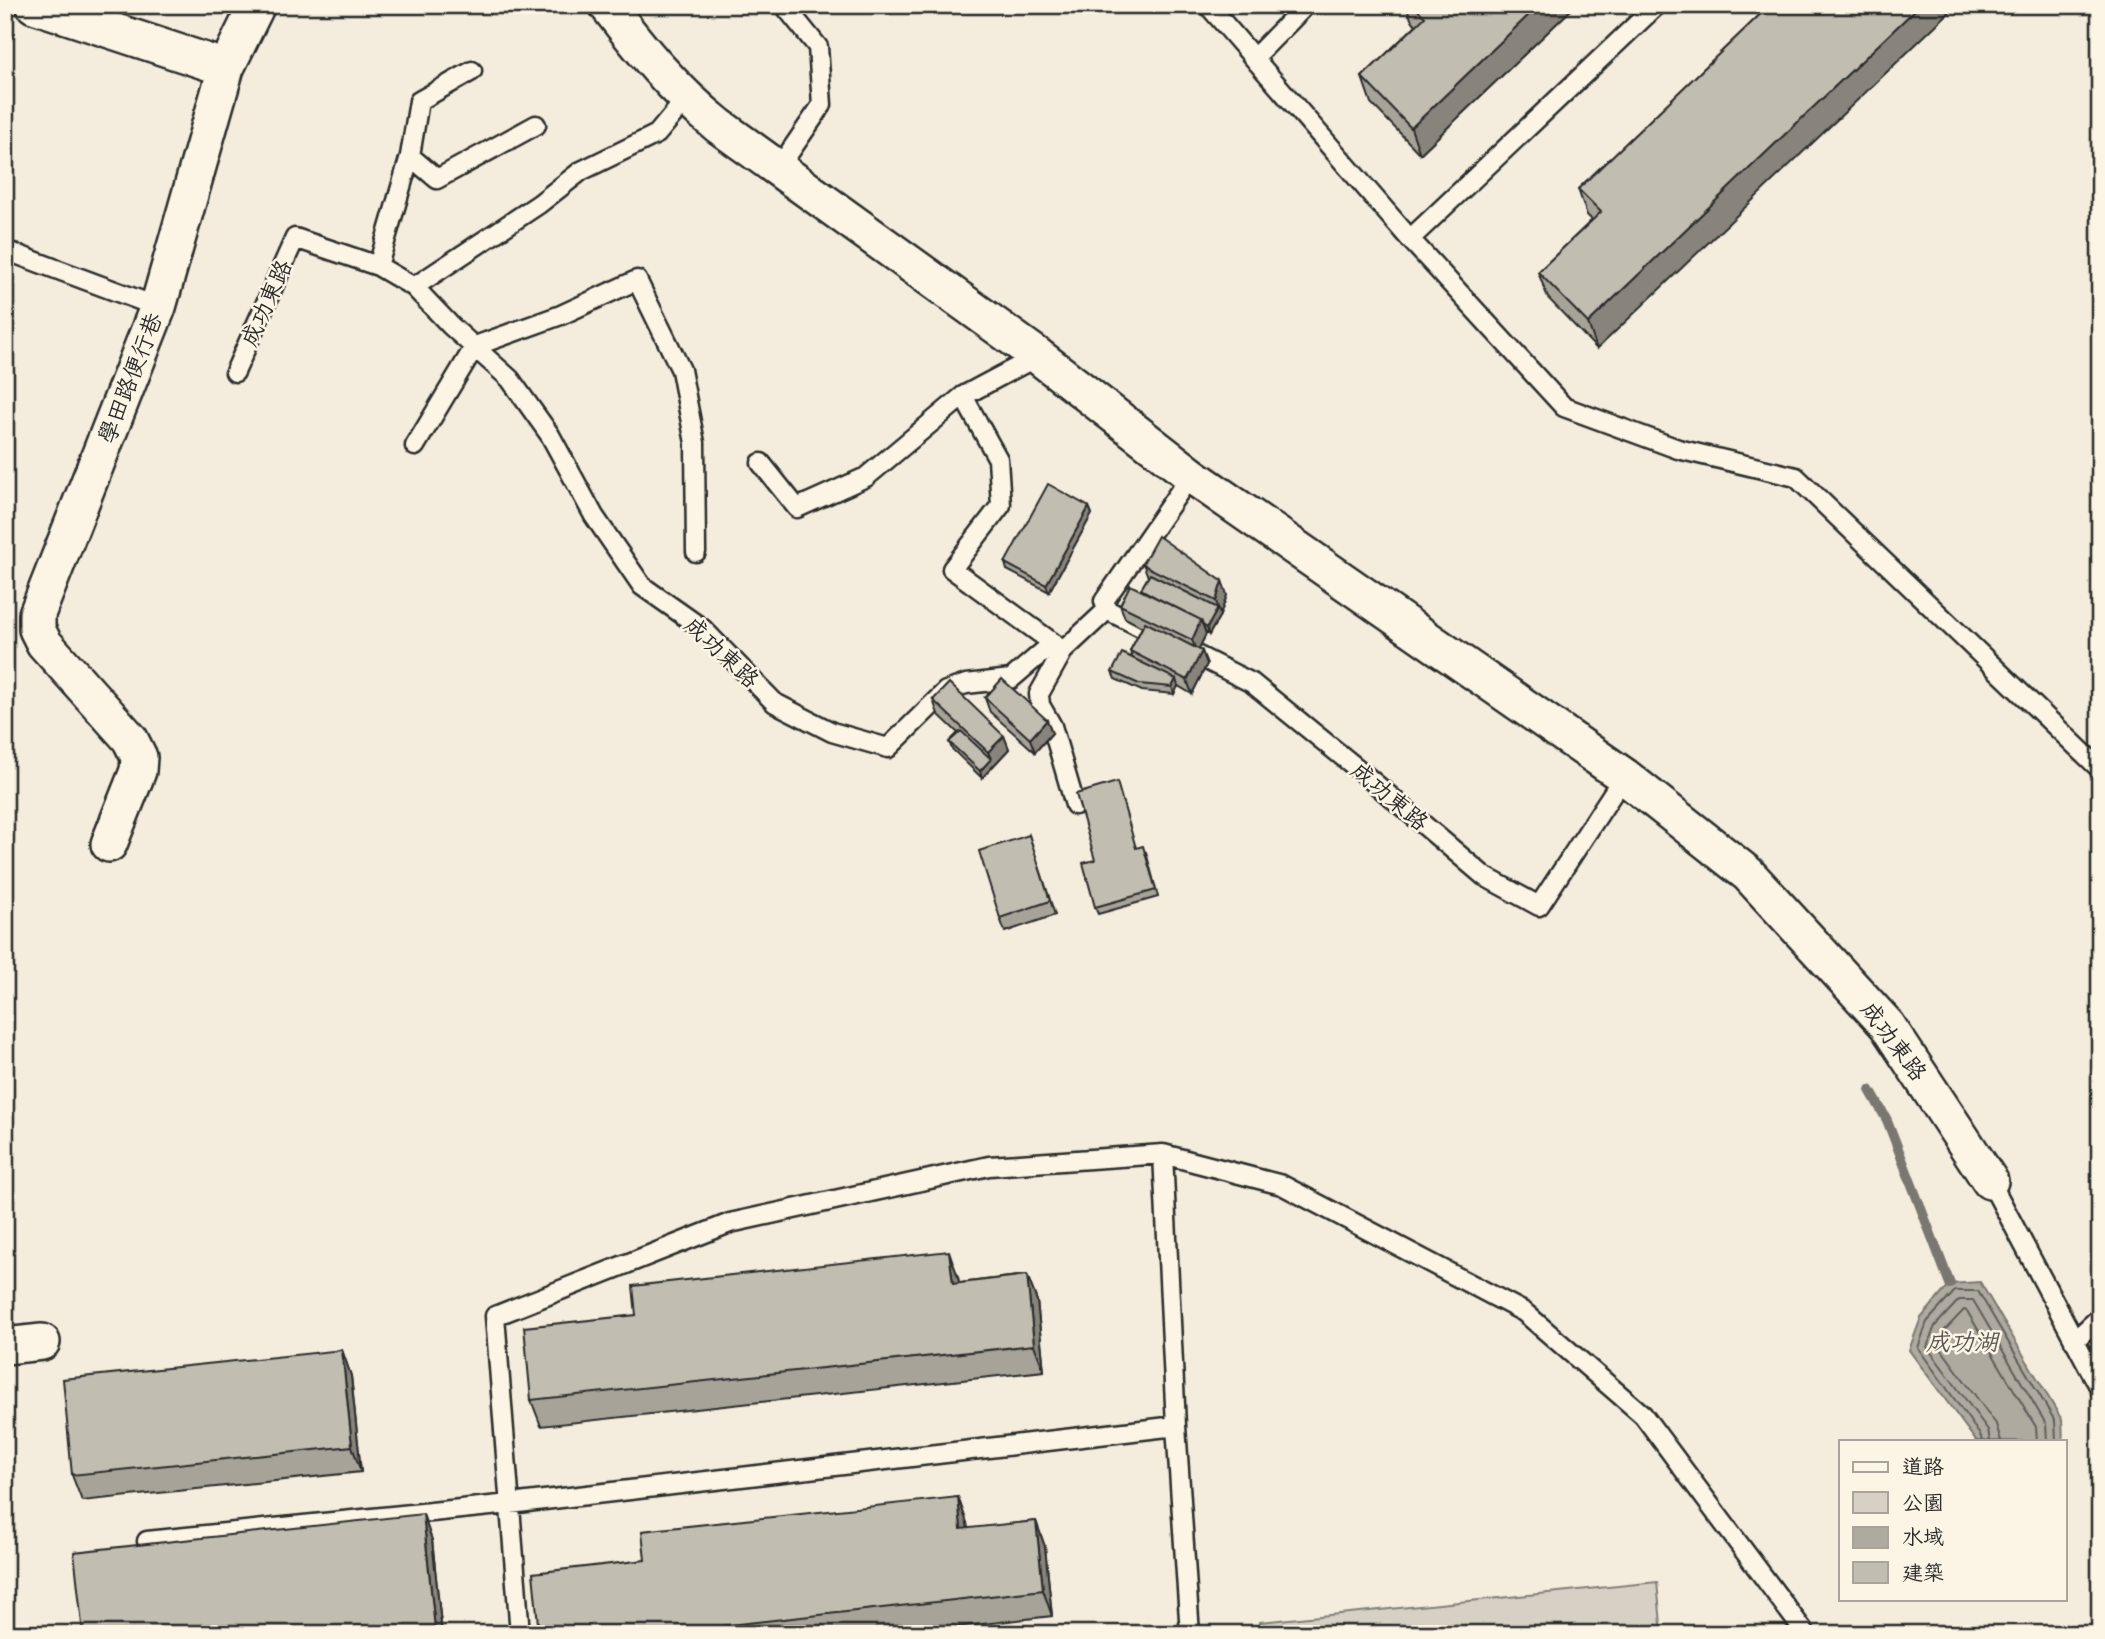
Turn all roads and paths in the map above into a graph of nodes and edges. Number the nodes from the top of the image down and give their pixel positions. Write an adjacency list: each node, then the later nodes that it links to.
1 (34, 5): 9 (street)
2 (257, 5): 9 (street, 學田路便行巷)
3 (607, 5): 11 (street, 成功東路)
4 (784, 5): 14 (lane)
5 (1208, 5): 8 (lane)
6 (1306, 5): 8 (lane)
7 (1657, 5): 15 (lane)
8 (1255, 57): 15 (lane)
9 (226, 68): 19 (street, 學田路便行巷)
10 (472, 71): 13 (lane)
11 (686, 99): 14 (street, 成功東路); 18 (lane)
12 (536, 125): 13 (lane)
13 (410, 156): 17 (lane)
14 (778, 169): 21 (street, 成功東路)
15 (1410, 239): 30 (lane)
16 (5, 250): 19 (lane)
17 (378, 266): 18 (lane, 成功東路); 22 (lane, 成功東路)
18 (414, 287): 20 (lane, 成功東路)
19 (158, 307): 33 (street, 學田路便行巷)
20 (475, 346): 24 (lane); 27 (lane); 29 (lane, 成功東路)
21 (1038, 356): 23 (lane); 26 (street, 成功東路)
22 (235, 372)
23 (963, 396): 25 (lane); 29 (lane)
24 (415, 446)
25 (761, 463)
26 (1191, 475): 28 (lane, 成功東路); 31 (street, 成功東路)
27 (696, 552)
28 (1107, 610): 29 (lane, 成功東路); 31 (lane, 成功東路)
29 (1058, 647): 32 (lane, 成功東路)
30 (2100, 769)
31 (1624, 776): 35 (street, 成功東路)
32 (1075, 805)
33 (109, 844)
34 (1163, 1154): 41 (lane); 42 (lane); 46 (lane)
35 (1990, 1181): 37 (lane)
36 (2100, 1317): 37 (lane)
37 (2074, 1341): 40 (lane)
38 (43, 1342): 39 (street)
39 (5, 1346)
40 (2100, 1388)
41 (1176, 1426): 42 (lane); 45 (lane)
42 (510, 1504): 43 (lane); 44 (lane)
43 (147, 1541)
44 (520, 1634)
45 (1191, 1634)
46 (1806, 1634)

